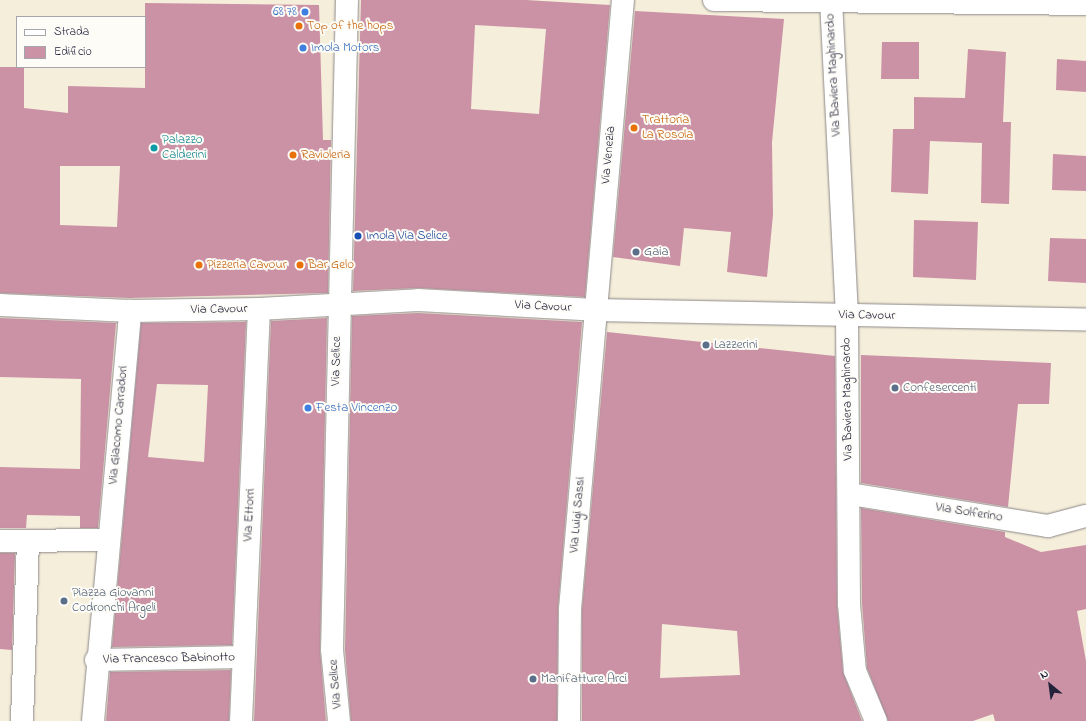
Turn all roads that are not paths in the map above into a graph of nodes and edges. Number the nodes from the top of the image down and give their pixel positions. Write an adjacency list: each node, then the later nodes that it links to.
1 (347, 0): 6 (street, Via Selice)
2 (622, 0): 9 (street, Via Venezia)
3 (714, 0): 4 (street)
4 (831, 2): 5 (street); 11 (street, Via Baviera Maghinardo)
5 (1086, 4)
6 (338, 302): 8 (street, Via Cavour); 9 (street, Via Cavour); 23 (street, Via Selice)
7 (0, 305): 10 (street, Via Cavour)
8 (259, 309): 10 (street, Via Cavour); 18 (street, Via Ettorri)
9 (595, 310): 11 (street, Via Cavour); 24 (street, Via Luigi Sassi)
10 (130, 311): 15 (street, Via Giacomo Carradori)
11 (847, 316): 12 (street, Via Cavour); 13 (street, Via Baviera Maghinardo)
12 (1086, 319)
13 (850, 494): 14 (street, Via Solferino); 25 (street, Via Baviera Maghinardo)
14 (1086, 516)
15 (108, 540): 17 (street); 19 (street)
16 (0, 541): 17 (street)
17 (28, 541): 20 (street)
18 (243, 658): 19 (street, Via Francesco Babinotto); 22 (street, Via Ettorri)
19 (96, 660): 21 (street)
20 (22, 721)
21 (93, 721)
22 (241, 721)
23 (339, 721)
24 (569, 721)
25 (876, 721)

